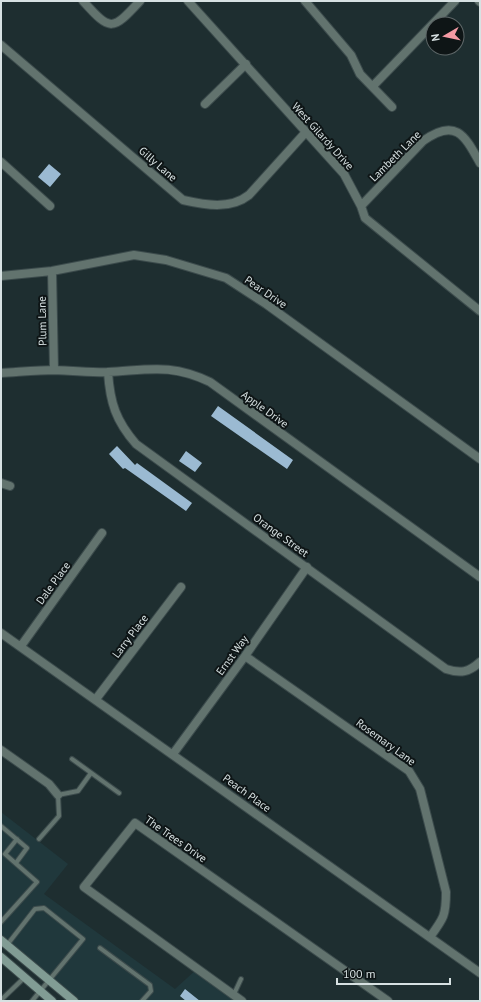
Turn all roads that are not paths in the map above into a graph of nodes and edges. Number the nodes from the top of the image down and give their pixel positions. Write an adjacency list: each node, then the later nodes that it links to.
1 (82, 1): 2 (street)
2 (140, 1)
3 (188, 1): 7 (street, West Gilardy Drive)
4 (305, 1): 8 (street)
5 (455, 1): 8 (street)
6 (1, 45): 11 (street, Gilly Lane)
7 (246, 64): 9 (street); 11 (street, West Gilardy Drive)
8 (373, 86): 10 (street)
9 (205, 104)
10 (392, 108)
11 (306, 133): 15 (street, West Gilardy Drive)
12 (1, 162): 14 (street)
13 (480, 163): 15 (street, Lambeth Lane)
14 (50, 206)
15 (361, 206): 18 (street, West Gilardy Drive)
16 (52, 271): 17 (street, Pear Drive); 19 (street, Plum Lane); 22 (street, Pear Drive)
17 (1, 276)
18 (480, 311)
19 (54, 370): 20 (street, Apple Drive); 21 (street, Apple Drive)
20 (108, 372): 26 (street, Orange Street); 27 (street, Apple Drive)
21 (1, 373)
22 (480, 459)
23 (1, 483): 24 (street)
24 (10, 486)
25 (102, 533): 30 (street, Dale Place)
26 (307, 567): 31 (street, Ernst Way); 32 (street, Orange Street)
27 (480, 577)
28 (181, 587): 33 (street, Larry Place)
29 (1, 633): 30 (street, Peach Place)
30 (21, 646): 33 (street, Peach Place)
31 (245, 656): 35 (street, Ernst Way); 45 (street, Rosemary Lane)
32 (480, 662)
33 (96, 699): 35 (street, Peach Place)
34 (1, 750): 39 (street)
35 (173, 754): 45 (street, Peach Place)
36 (72, 759): 37 (lane)
37 (91, 772): 38 (lane); 39 (lane)
38 (119, 793)
39 (58, 795): 41 (lane)
40 (1, 826): 42 (lane)
41 (39, 838)
42 (17, 839): 43 (lane); 43 (lane)
43 (16, 863): 44 (lane)
44 (1, 922)
45 (430, 937): 49 (street, Peach Place)
46 (4, 942): 52 (main road); 52 (lane)
47 (100, 948): 59 (lane)
48 (1, 957): 50 (main road)
49 (480, 973)
50 (25, 977): 53 (main road); 55 (lane)
51 (241, 979): 54 (lane)
52 (50, 980): 53 (lane); 58 (main road)
53 (40, 991): 56 (lane); 57 (main road)
54 (238, 999): 60 (street, The Trees Drive)
55 (1, 1000)
56 (32, 1001)
57 (52, 1001)
58 (74, 1001)
59 (142, 1001)
60 (388, 1001)

